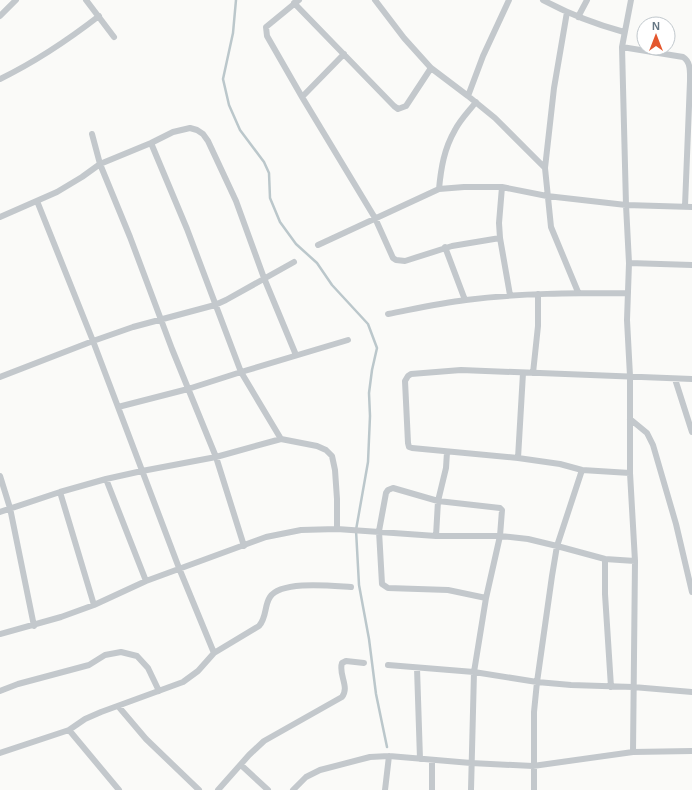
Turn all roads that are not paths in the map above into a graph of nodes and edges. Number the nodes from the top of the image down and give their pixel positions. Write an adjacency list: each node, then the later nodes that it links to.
1 (16, 0): 10 (street)
2 (375, 0): 17 (street)
3 (509, 0): 20 (street)
4 (543, 0): 9 (street)
5 (587, 0): 12 (street)
6 (631, 0): 13 (street)
7 (88, 1): 11 (street)
8 (297, 2): 16 (street); 21 (street)
9 (567, 12): 12 (street); 26 (street)
10 (0, 16)
11 (99, 16): 14 (street); 18 (street)
12 (578, 17): 13 (street)
13 (624, 32): 15 (street)
14 (114, 37)
15 (622, 47): 19 (street); 31 (street)
16 (344, 54): 17 (street); 21 (street)
17 (431, 68): 20 (street)
18 (0, 79)
19 (691, 81): 32 (street)
20 (468, 96): 22 (street)
21 (302, 97): 35 (street)
22 (476, 102): 26 (street); 28 (street)
23 (92, 134): 25 (street)
24 (151, 143): 25 (street); 42 (street); 48 (street)
25 (100, 164): 30 (street); 50 (street)
26 (544, 168): 29 (street)
27 (502, 187): 28 (street); 29 (street); 36 (street)
28 (439, 189): 35 (street)
29 (547, 196): 31 (street); 43 (street)
30 (37, 201): 34 (street); 52 (street)
31 (626, 205): 32 (street); 40 (street)
32 (685, 206): 33 (street)
33 (692, 207)
34 (0, 217)
35 (375, 218): 37 (street); 38 (street)
36 (500, 238): 38 (street); 46 (street)
37 (318, 245)
38 (445, 247): 47 (street)
39 (294, 262): 42 (street)
40 (629, 263): 41 (street); 44 (street)
41 (692, 265)
42 (264, 278): 48 (street); 53 (street)
43 (578, 292): 44 (street); 45 (street)
44 (628, 293): 57 (street)
45 (538, 294): 46 (street); 56 (street)
46 (510, 295): 47 (street)
47 (465, 300): 49 (street)
48 (215, 305): 50 (street); 54 (street)
49 (388, 314)
50 (161, 320): 52 (street); 61 (street)
51 (348, 340): 53 (street)
52 (93, 341): 58 (street); 62 (street)
53 (296, 355): 54 (street)
54 (241, 372): 61 (street); 65 (street)
55 (523, 373): 56 (street); 66 (street); 68 (street)
56 (534, 373): 57 (street)
57 (630, 376): 59 (street); 63 (street)
58 (0, 377)
59 (675, 379): 60 (street); 64 (street)
60 (692, 379)
61 (188, 389): 62 (street); 67 (street)
62 (118, 407): 70 (street)
63 (630, 419): 71 (street); 87 (street)
64 (692, 432)
65 (281, 439): 67 (street); 78 (street)
66 (447, 452): 68 (street); 75 (street)
67 (216, 457): 70 (street); 82 (street)
68 (518, 458): 69 (street)
69 (582, 470): 71 (street); 83 (street)
70 (142, 471): 73 (street); 86 (street)
71 (630, 473): 85 (street)
72 (0, 476): 76 (street)
73 (106, 479): 74 (street); 88 (street)
74 (60, 492): 76 (street); 92 (street)
75 (438, 501): 79 (street); 80 (street); 81 (street)
76 (10, 508): 77 (street); 93 (street)
77 (0, 512)
78 (337, 528): 79 (street); 82 (street)
79 (379, 531): 80 (street); 91 (street)
80 (436, 536): 81 (street)
81 (500, 536): 83 (street); 91 (street)
82 (244, 546): 86 (street)
83 (557, 546): 84 (street); 100 (street)
84 (605, 559): 85 (street); 101 (street)
85 (634, 561): 102 (street)
86 (179, 568): 88 (street); 95 (street)
87 (690, 577): 90 (street)
88 (146, 581): 92 (street)
89 (352, 587): 95 (street)
90 (692, 592)
91 (486, 598): 99 (street)
92 (94, 605): 93 (street)
93 (34, 626): 94 (street)
94 (0, 634)
95 (214, 653): 104 (street)
96 (364, 663): 115 (street)
97 (388, 666): 98 (street)
98 (417, 668): 99 (street); 112 (street)
99 (474, 672): 100 (street); 114 (street)
100 (537, 682): 101 (street); 116 (street)
101 (611, 687): 102 (street)
102 (633, 687): 105 (street); 109 (street)
103 (0, 691): 104 (street)
104 (159, 691): 106 (street)
105 (692, 692)
106 (118, 706): 107 (street); 118 (street)
107 (69, 730): 110 (street); 117 (street)
108 (692, 751): 109 (street)
109 (633, 752): 116 (street)
110 (0, 753)
111 (389, 756): 112 (street); 121 (street); 122 (street)
112 (420, 759): 113 (street)
113 (432, 760): 114 (street); 123 (street)
114 (471, 763): 116 (street); 124 (street)
115 (241, 765): 119 (street); 120 (street)
116 (533, 766): 125 (street)
117 (119, 790)
118 (199, 790)
119 (218, 790)
120 (268, 790)
121 (293, 790)
122 (385, 790)
123 (432, 790)
124 (471, 790)
125 (534, 790)

